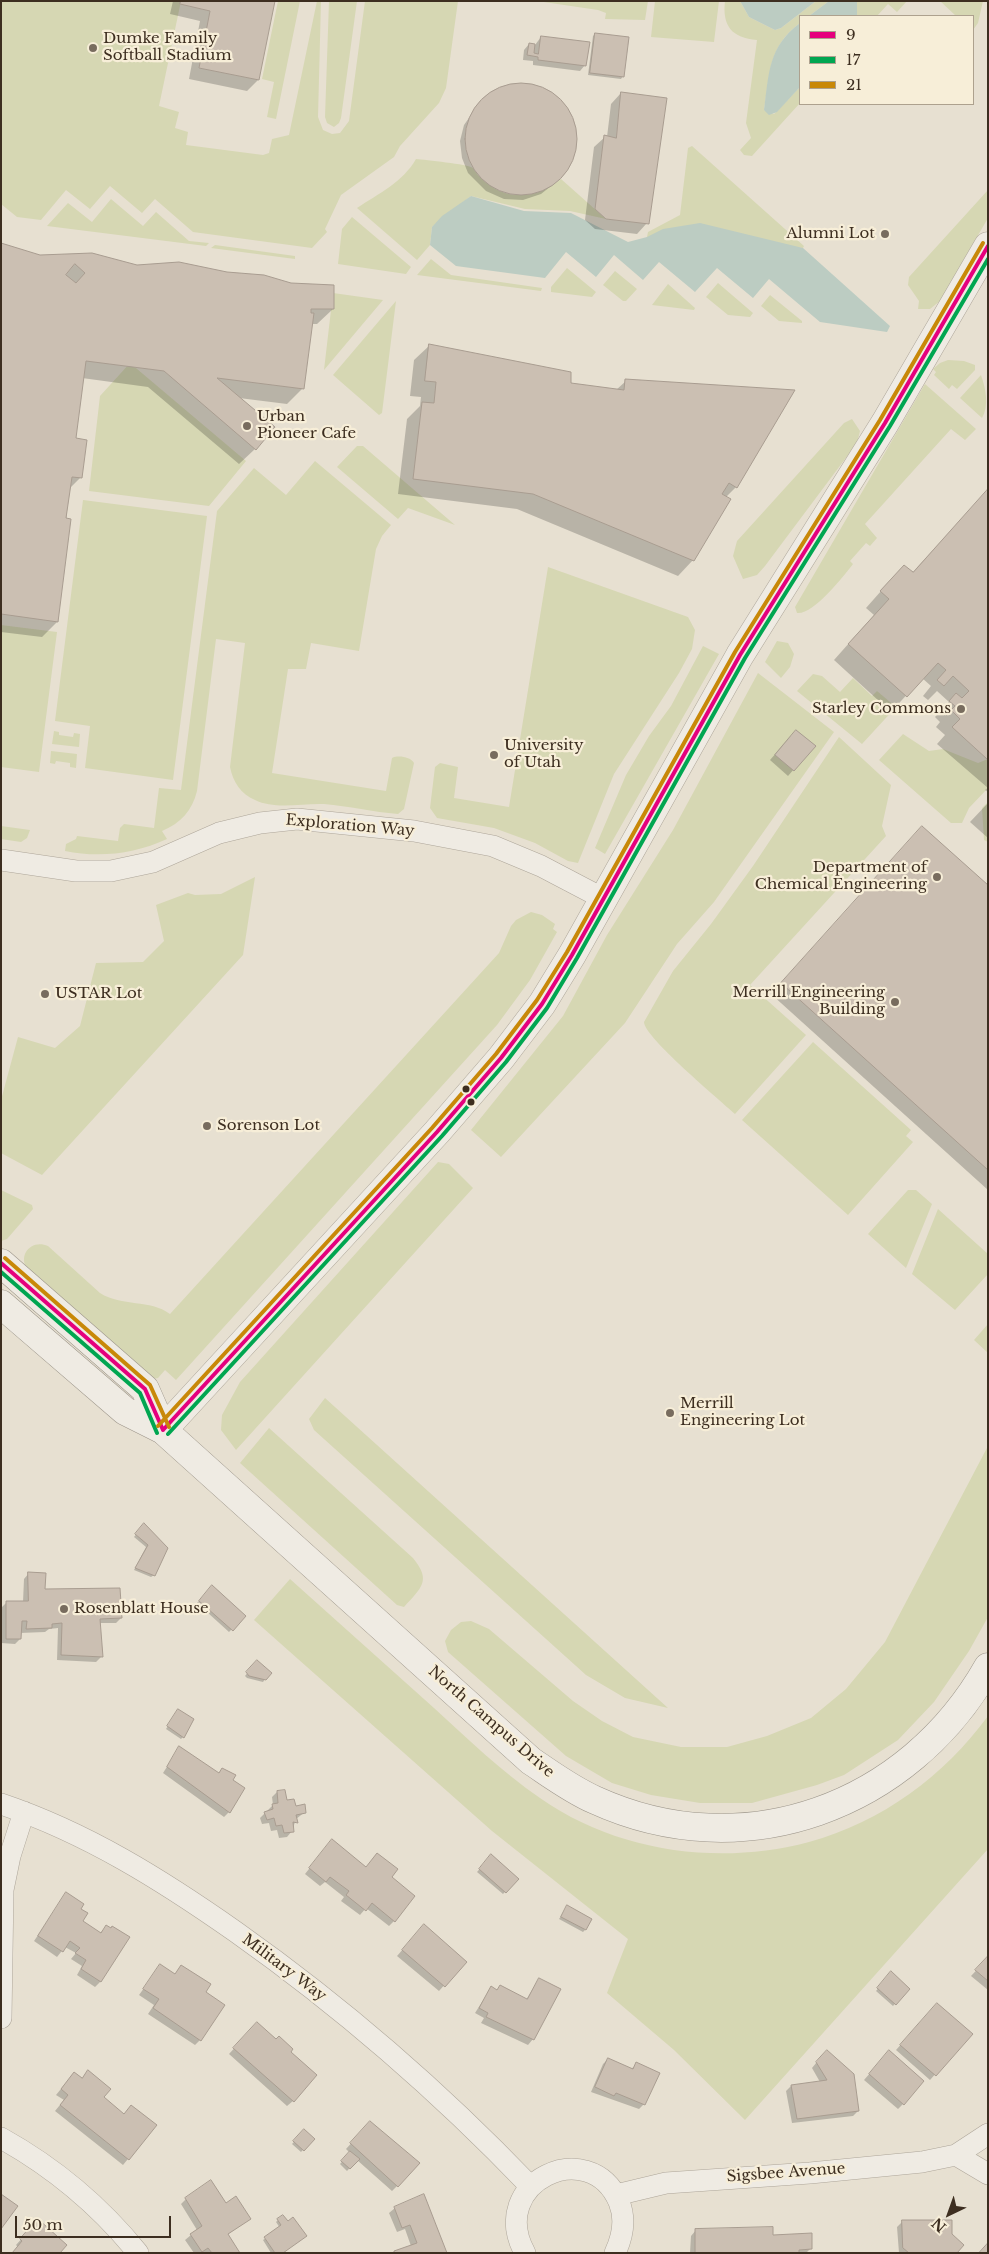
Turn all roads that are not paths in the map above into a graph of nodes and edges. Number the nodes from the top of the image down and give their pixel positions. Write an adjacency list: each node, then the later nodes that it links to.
1 (988, 246): 3 (main road)
2 (1, 860): 3 (street, Exploration Way)
3 (604, 899): 6 (main road)
4 (1, 1263): 6 (main road, North Campus Drive)
5 (1, 1304): 6 (main road, North Campus Drive)
6 (163, 1430): 7 (main road, North Campus Drive)
7 (988, 1667)
8 (1, 1804): 9 (street, Military Way)
9 (24, 1812): 10 (street); 15 (street, Military Way)
10 (1, 2018)
11 (988, 2134): 13 (street, Sigsbee Avenue)
12 (1, 2138): 17 (street)
13 (956, 2155): 14 (street); 16 (street, Sigsbee Avenue)
14 (988, 2174)
15 (530, 2186): 16 (street); 18 (street)
16 (616, 2195): 19 (street)
17 (138, 2253)
18 (525, 2253)
19 (615, 2253)

